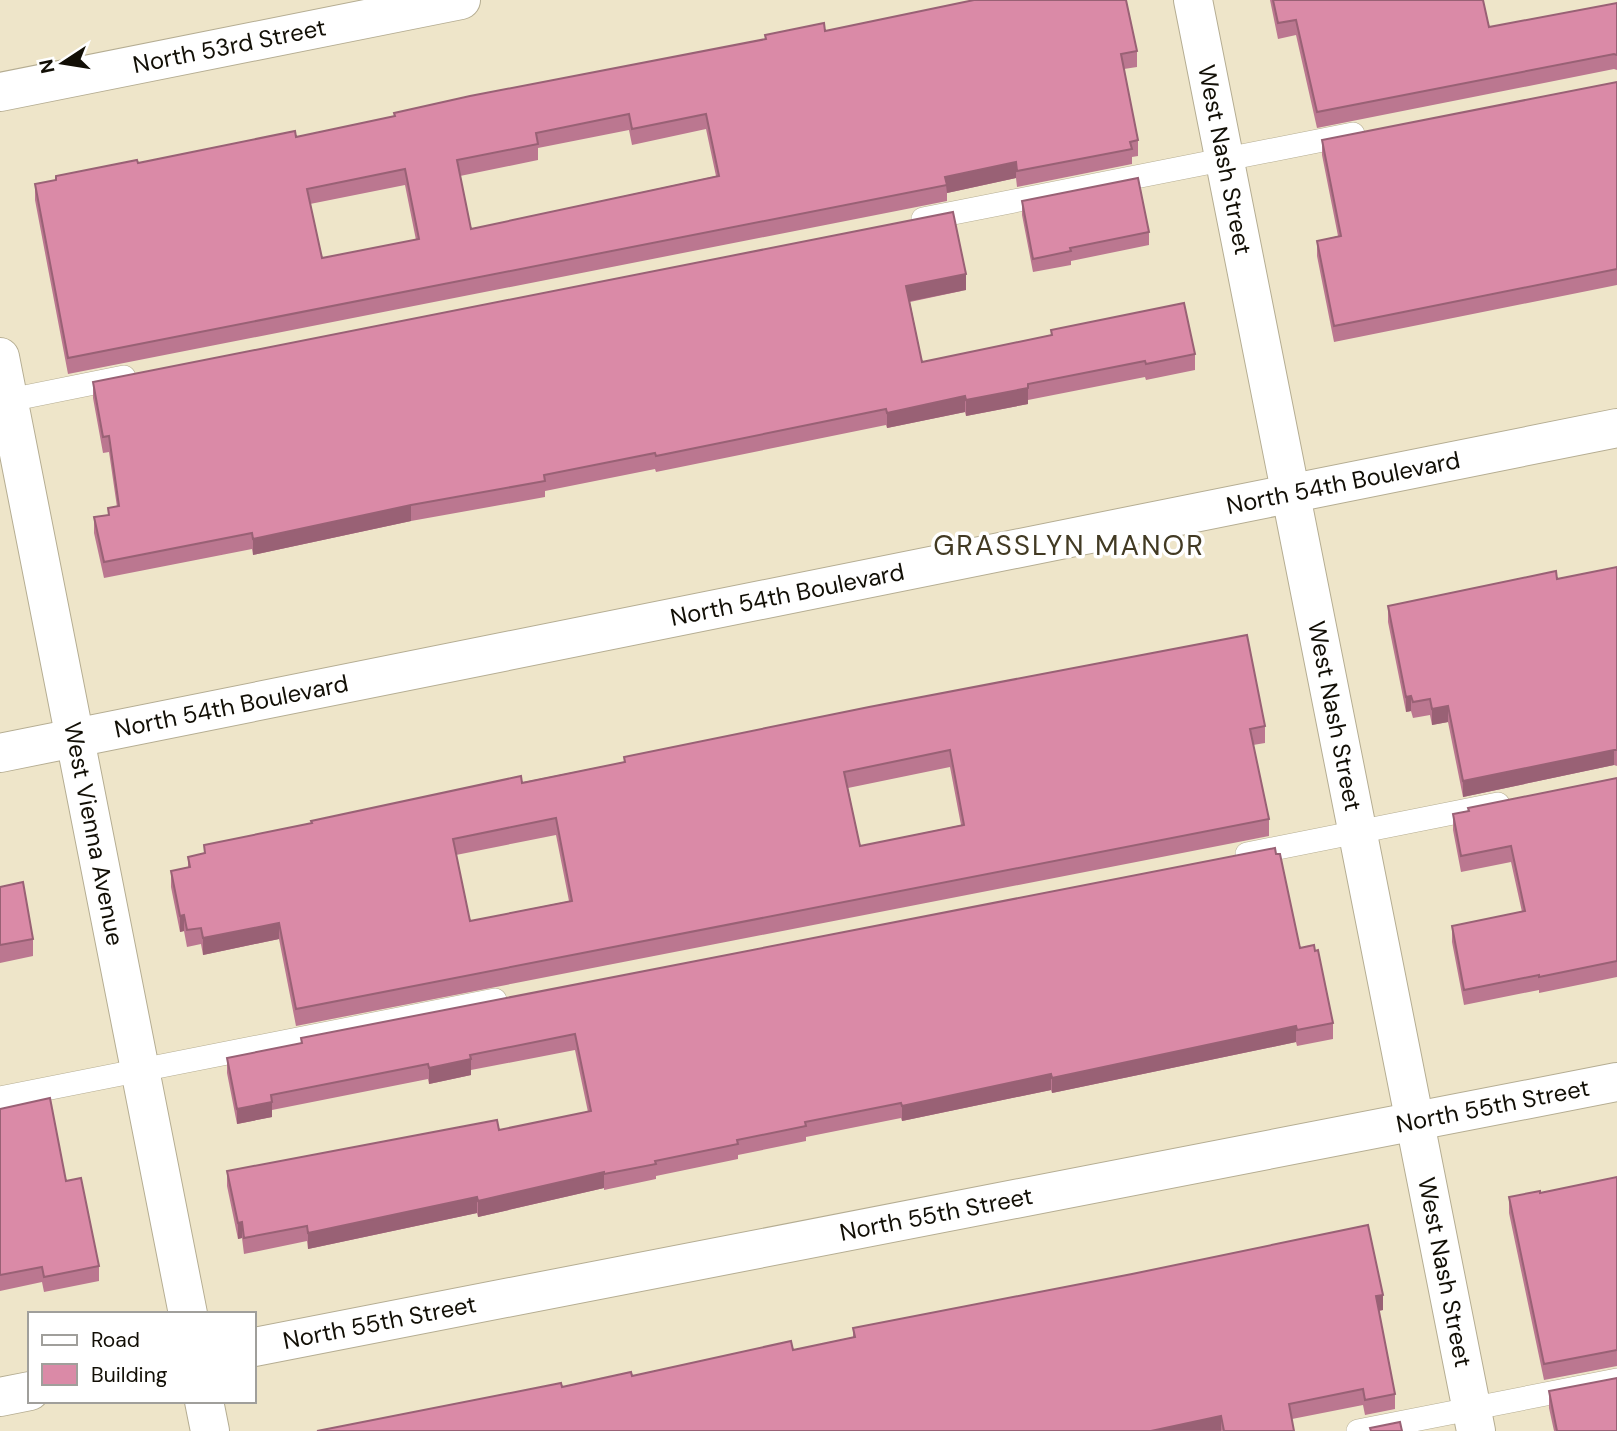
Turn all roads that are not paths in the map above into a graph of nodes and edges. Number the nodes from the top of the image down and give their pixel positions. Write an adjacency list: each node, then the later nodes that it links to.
1 (461, 0): 3 (street, North 53rd Street)
2 (1193, 0): 5 (street, West Nash Street)
3 (0, 92)
4 (1371, 131): 5 (lane)
5 (1223, 160): 6 (lane); 11 (street, West Nash Street)
6 (907, 222)
7 (0, 357): 9 (street, West Vienna Avenue)
8 (141, 374): 9 (lane)
9 (5, 401): 12 (street, West Vienna Avenue)
10 (1617, 428): 11 (street, North 54th Boulevard)
11 (1290, 495): 12 (street, North 54th Boulevard); 15 (street, West Nash Street)
12 (74, 738): 13 (street, North 54th Boulevard); 18 (street, West Vienna Avenue)
13 (0, 753)
14 (1522, 799): 15 (lane)
15 (1356, 833): 16 (lane); 21 (street, West Nash Street)
16 (1232, 857)
17 (519, 995): 18 (lane)
18 (139, 1070): 20 (lane); 22 (street, West Vienna Avenue)
19 (1617, 1082): 21 (street, North 55th Street)
20 (0, 1098)
21 (1414, 1121): 23 (street, North 55th Street); 28 (street, West Nash Street)
22 (188, 1312)
23 (256, 1347)
24 (1617, 1380): 28 (lane)
25 (28, 1391): 26 (street)
26 (0, 1397)
27 (204, 1403): 29 (street)
28 (1474, 1420): 30 (lane)
29 (210, 1431)
30 (1357, 1431)

